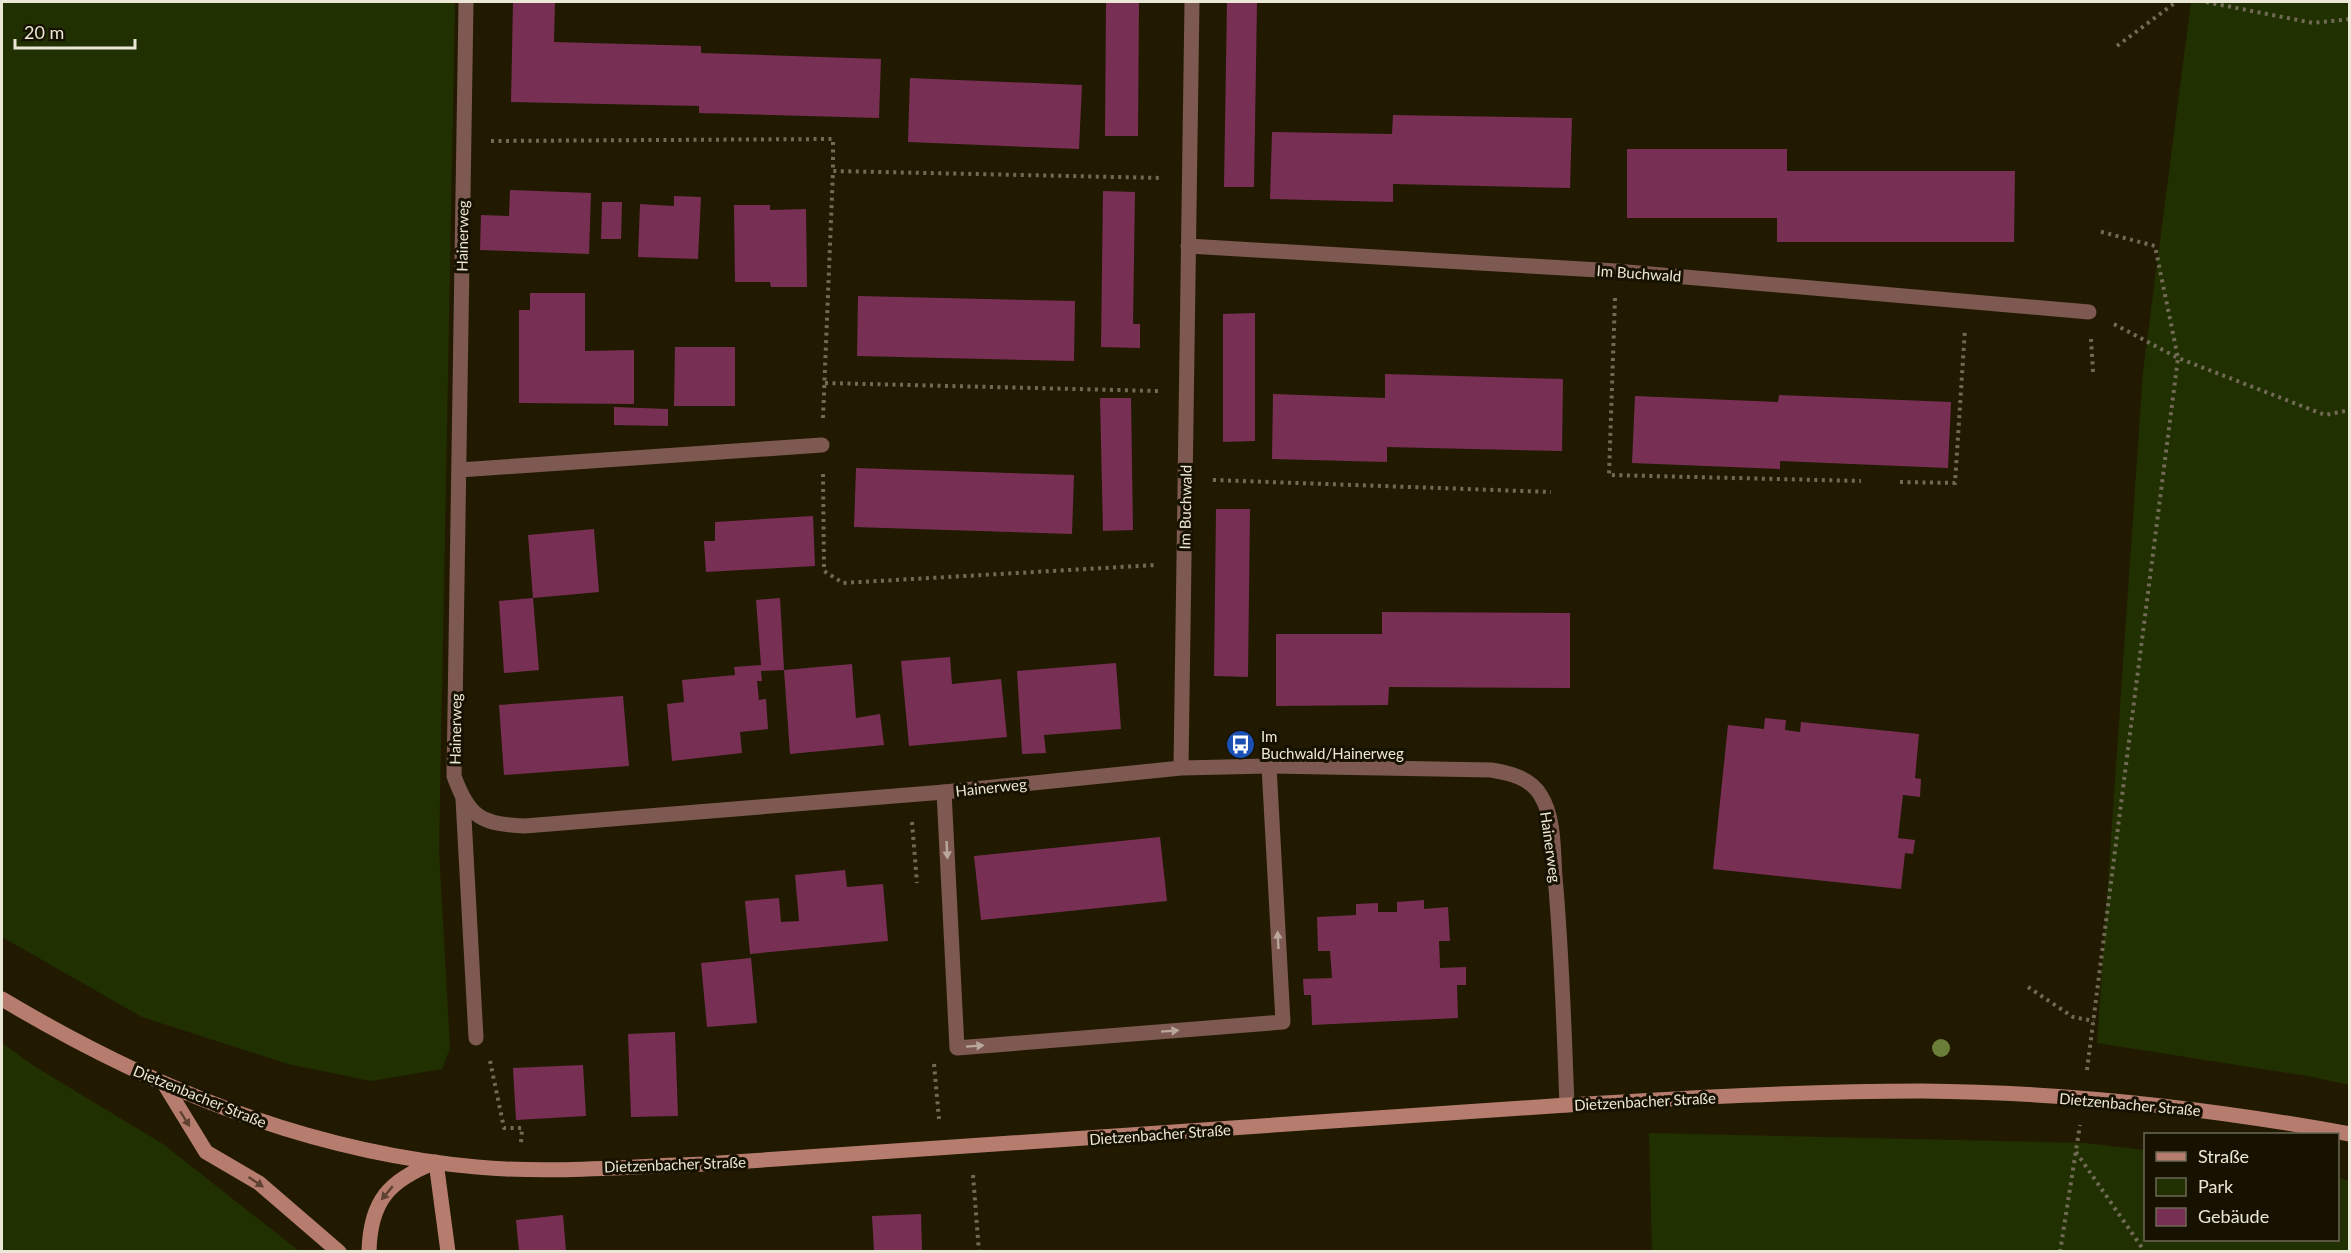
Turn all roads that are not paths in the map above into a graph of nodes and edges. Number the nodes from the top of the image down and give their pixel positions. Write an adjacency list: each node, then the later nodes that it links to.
1 (466, 2): 6 (street, Hainerweg)
2 (1192, 2): 3 (street, Im Buchwald)
3 (1188, 246): 4 (street, Im Buchwald); 8 (street, Im Buchwald)
4 (2089, 312)
5 (822, 445): 6 (street)
6 (459, 470): 10 (street, Hainerweg)
7 (1269, 766): 8 (street, Hainerweg); 9 (street, one-way to 7); 14 (street, Hainerweg)
8 (1181, 768): 9 (street, Hainerweg)
9 (944, 792): 10 (street, Hainerweg)
10 (462, 799): 12 (street)
11 (2, 999): 13 (main road, Dietzenbacher Straße)
12 (476, 1038)
13 (165, 1086): 16 (main road, Dietzenbacher Straße); 17 (main road, one-way to 17)
14 (1567, 1105): 15 (main road, Dietzenbacher Straße); 16 (main road, Dietzenbacher Straße)
15 (2349, 1134)
16 (436, 1162): 18 (main road, one-way to 18); 19 (main road)
17 (339, 1251)
18 (369, 1251)
19 (448, 1251)

